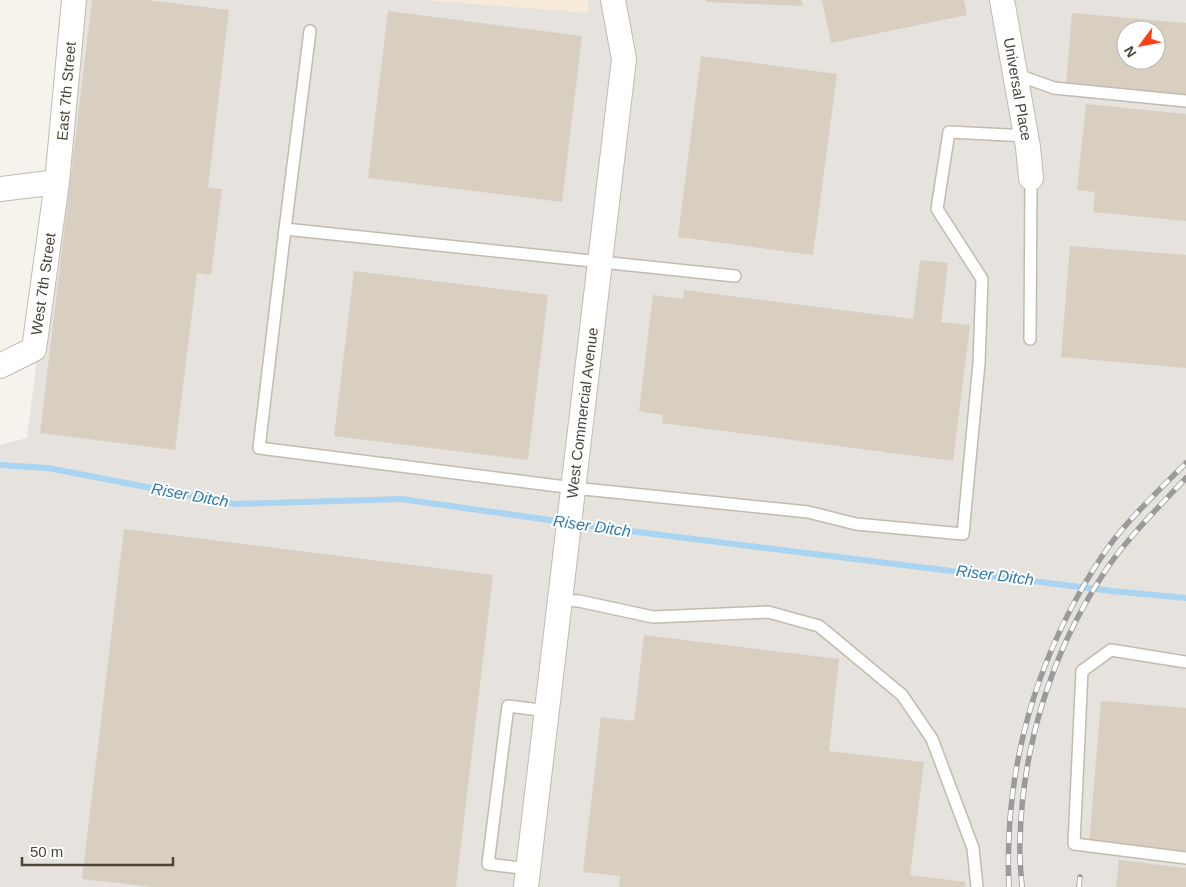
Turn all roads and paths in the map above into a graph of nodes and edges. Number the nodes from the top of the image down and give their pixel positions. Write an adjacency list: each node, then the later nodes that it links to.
1 (74, 0): 9 (street, East 7th Street)
2 (613, 0): 12 (street, West Commercial Avenue)
3 (1002, 0): 5 (street, Universal Place)
4 (310, 31): 11 (lane)
5 (1015, 74): 6 (lane); 7 (street, Universal Place)
6 (1186, 100)
7 (1026, 136): 8 (street, Universal Place); 16 (lane)
8 (1031, 178): 14 (lane)
9 (57, 182): 10 (street); 15 (street, West 7th Street)
10 (0, 189)
11 (285, 229): 12 (lane); 16 (lane)
12 (600, 262): 13 (lane); 16 (street, West Commercial Avenue)
13 (735, 276)
14 (1030, 339)
15 (0, 366)
16 (574, 488): 17 (street, West Commercial Avenue)
17 (560, 600): 19 (street, West Commercial Avenue); 22 (lane)
18 (1186, 662): 20 (lane)
19 (547, 711): 21 (street, West Commercial Avenue); 21 (lane)
20 (1186, 858)
21 (527, 878)
22 (977, 887)

